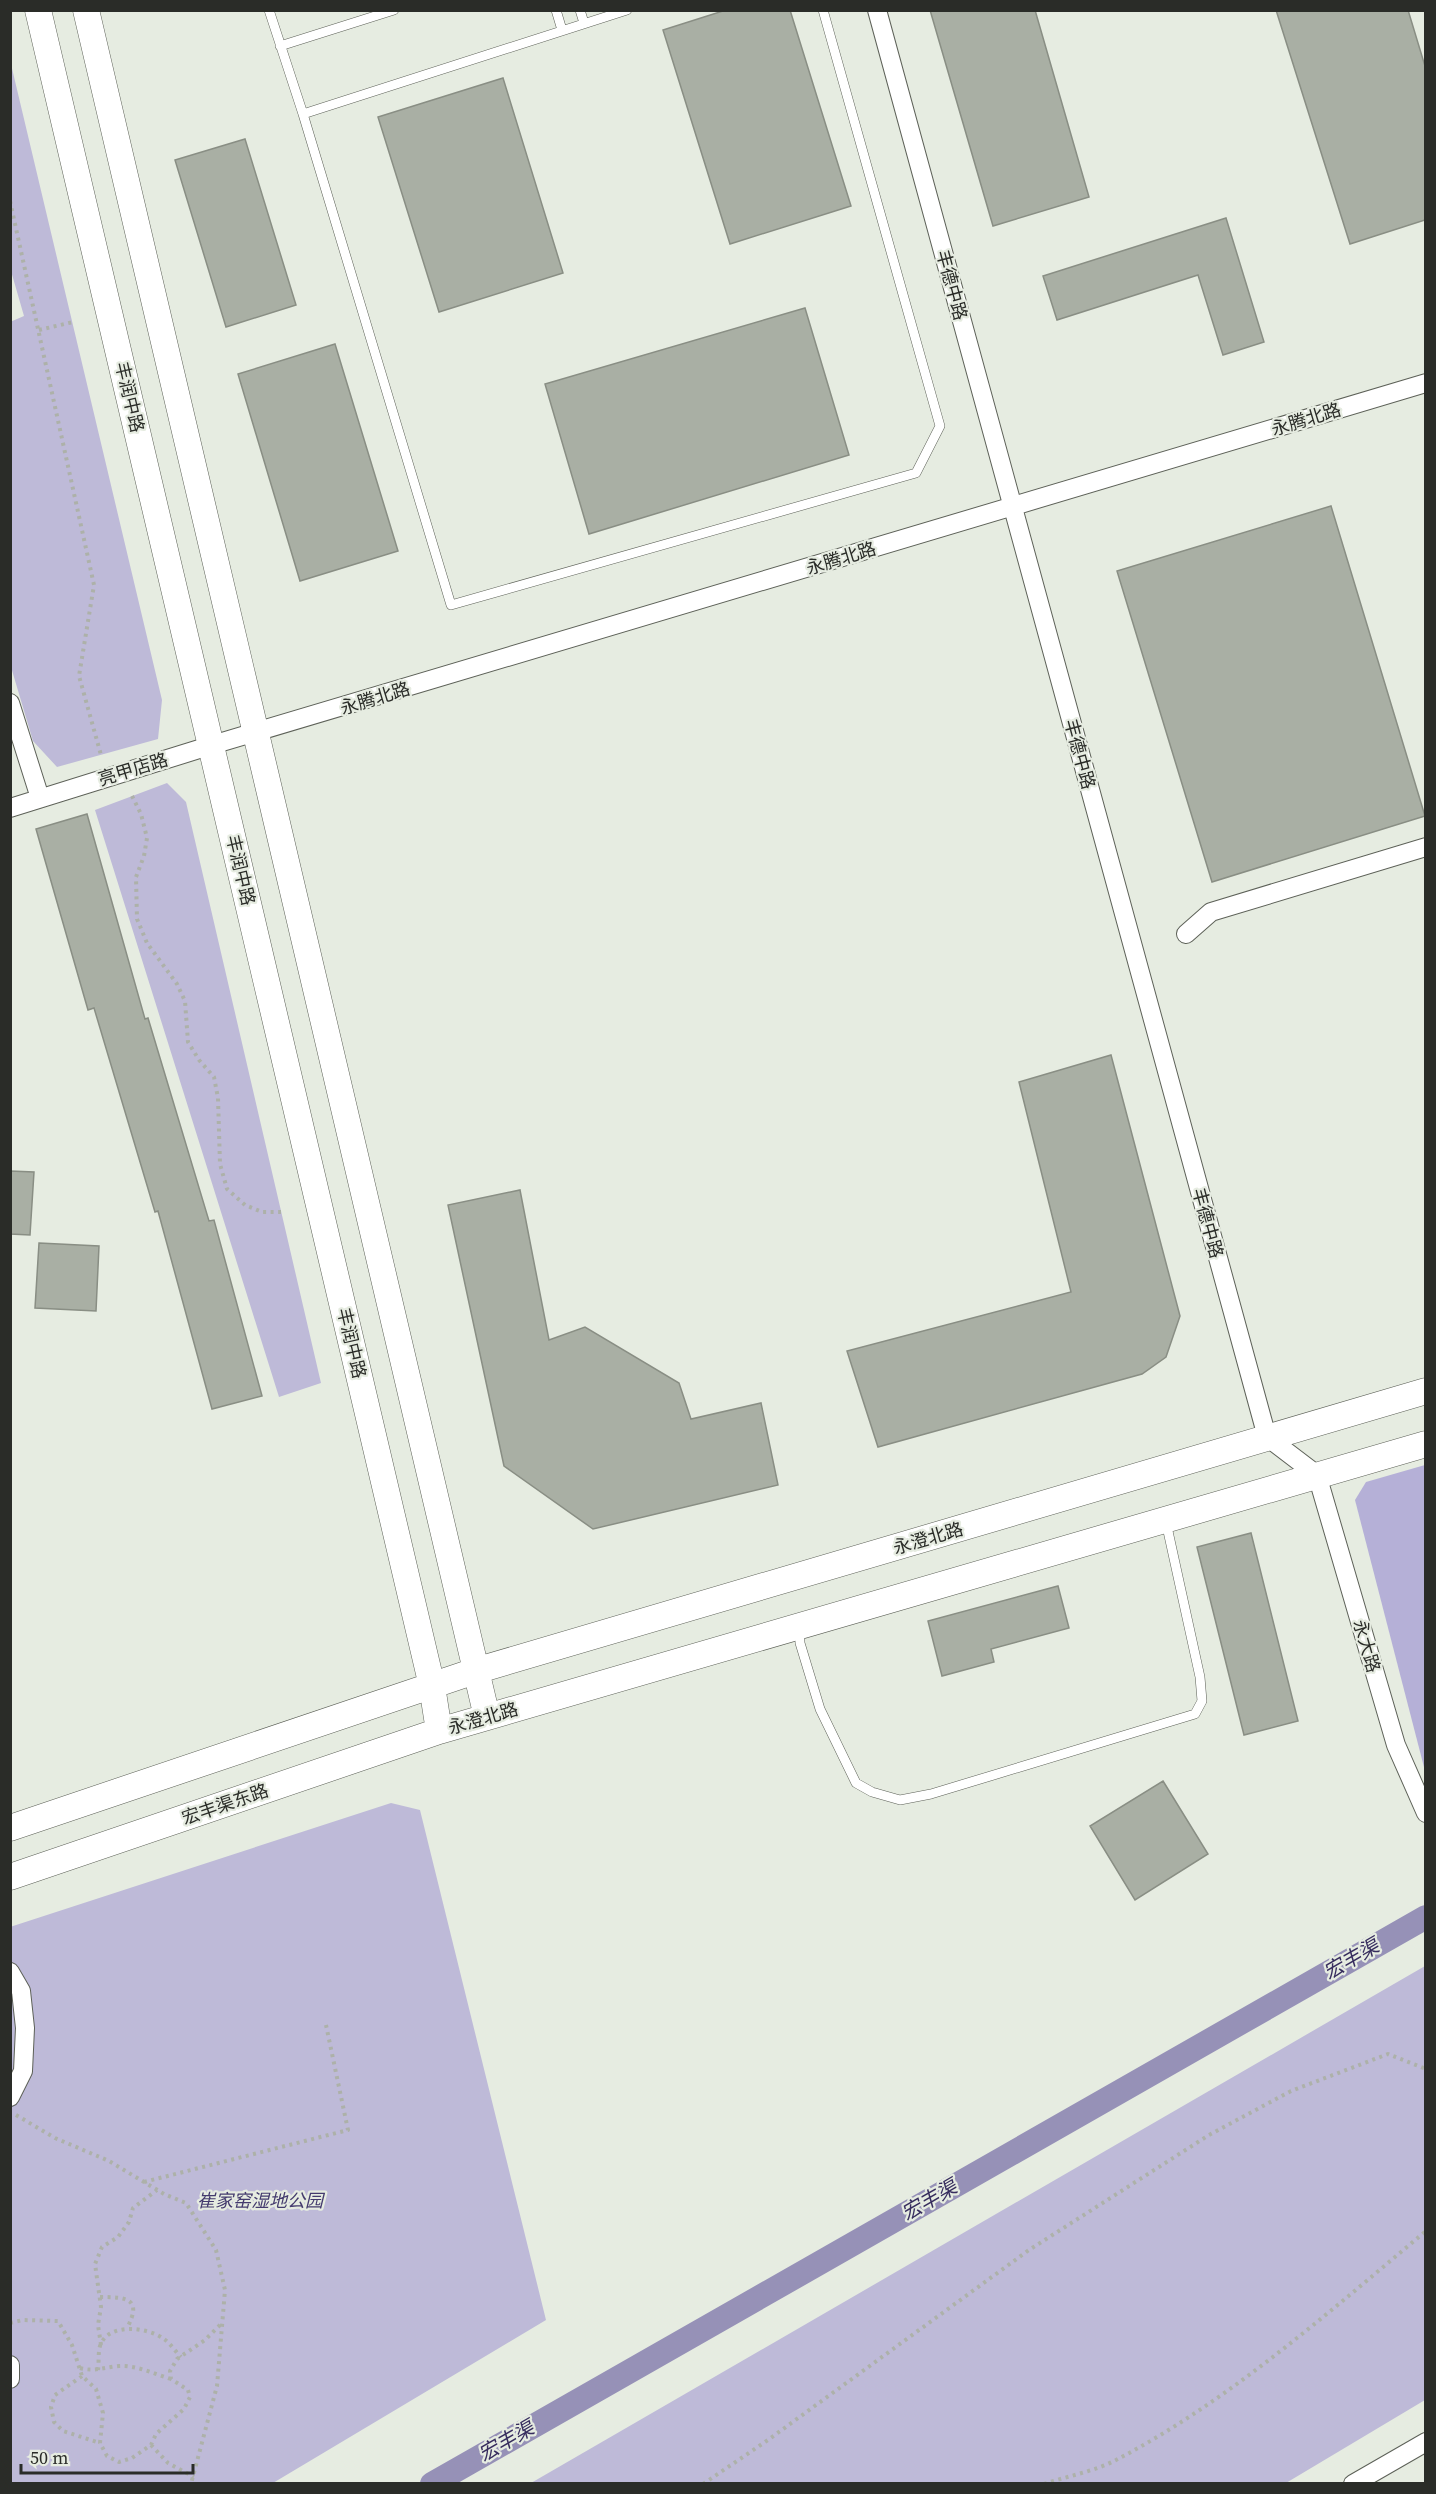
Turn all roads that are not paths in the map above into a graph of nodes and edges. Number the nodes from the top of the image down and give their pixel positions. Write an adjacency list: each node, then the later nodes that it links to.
1 (38, 10): 18 (street, 丰润中路)
2 (86, 10): 17 (street)
3 (269, 10): 12 (lane)
4 (394, 10): 12 (lane)
5 (556, 10): 11 (lane)
6 (580, 10): 10 (lane)
7 (627, 10): 10 (lane)
8 (823, 10): 13 (lane)
9 (878, 10): 15 (street, 丰德中路)
10 (584, 23): 11 (lane)
11 (562, 30): 13 (lane)
12 (280, 46): 13 (lane)
13 (303, 114)
14 (1425, 383): 15 (street, 永腾北路)
15 (1012, 506): 17 (street, 永腾北路); 24 (street, 丰德中路)
16 (10, 703): 19 (street)
17 (256, 733): 18 (street, 亮甲店路); 29 (street)
18 (212, 745): 19 (street, 亮甲店路); 30 (street, 丰润中路)
19 (40, 798): 20 (street, 亮甲店路)
20 (10, 808)
21 (1425, 847): 22 (street)
22 (1186, 934)
23 (1425, 1391): 24 (street, 永澄北路)
24 (1267, 1437): 26 (street); 29 (street, 永澄北路)
25 (1425, 1444): 26 (street, 永澄北路)
26 (1317, 1475): 27 (street, 永澄北路); 33 (street, 永大路)
27 (1166, 1521): 28 (street, 永澄北路); 28 (lane)
28 (799, 1626): 31 (street, 永澄北路)
29 (475, 1671): 30 (street, 永澄北路); 31 (street)
30 (432, 1686): 32 (street, 丰润中路); 34 (street)
31 (487, 1717): 32 (street, 永澄北路)
32 (439, 1731): 35 (street, 宏丰渠东路)
33 (1425, 1813)
34 (10, 1828)
35 (10, 1877)
36 (10, 1972): 37 (street)
37 (10, 2097)
38 (10, 2365): 39 (street)
39 (10, 2379)
40 (1425, 2442): 41 (street)
41 (1353, 2484)

